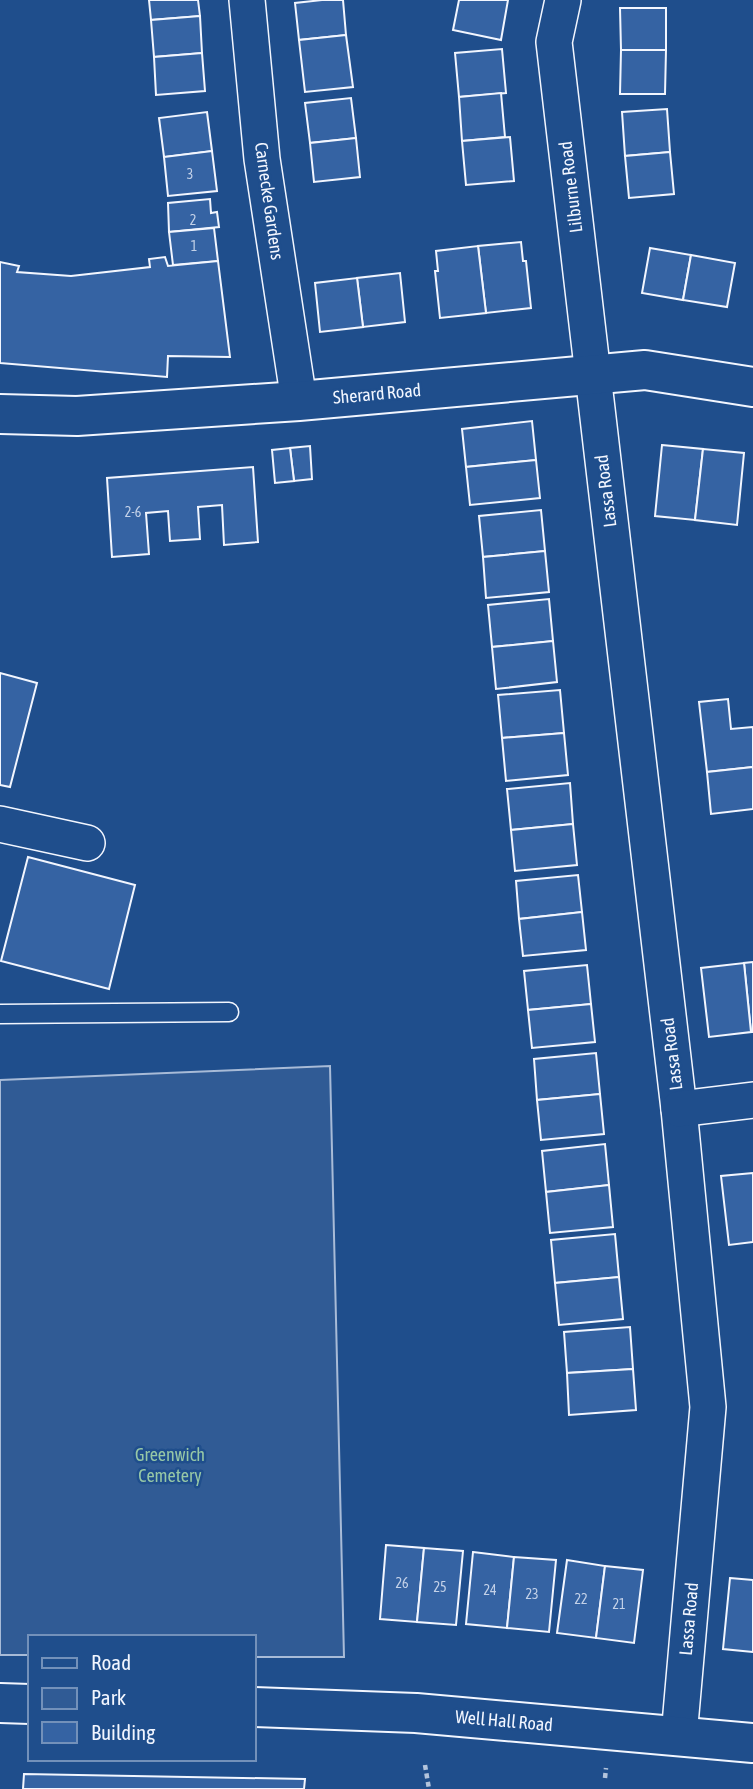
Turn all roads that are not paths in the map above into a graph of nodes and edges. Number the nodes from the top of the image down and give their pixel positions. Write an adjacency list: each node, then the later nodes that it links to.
1 (247, 0): 5 (street, Carnecke Gardens)
2 (563, 0): 3 (street, Lilburne Road)
3 (592, 374): 4 (street, Sherard Road); 5 (street, Sherard Road); 12 (street, Lassa Road)
4 (753, 387)
5 (299, 401): 6 (street, Sherard Road)
6 (0, 414)
7 (0, 824): 8 (street)
8 (86, 843)
9 (229, 1012): 10 (lane)
10 (0, 1014)
11 (753, 1100): 12 (street)
12 (679, 1109): 16 (street, Lassa Road)
13 (0, 1703): 14 (street)
14 (28, 1704)
15 (256, 1707): 16 (street, Well Hall Road)
16 (679, 1736): 17 (street, Well Hall Road)
17 (753, 1743)

